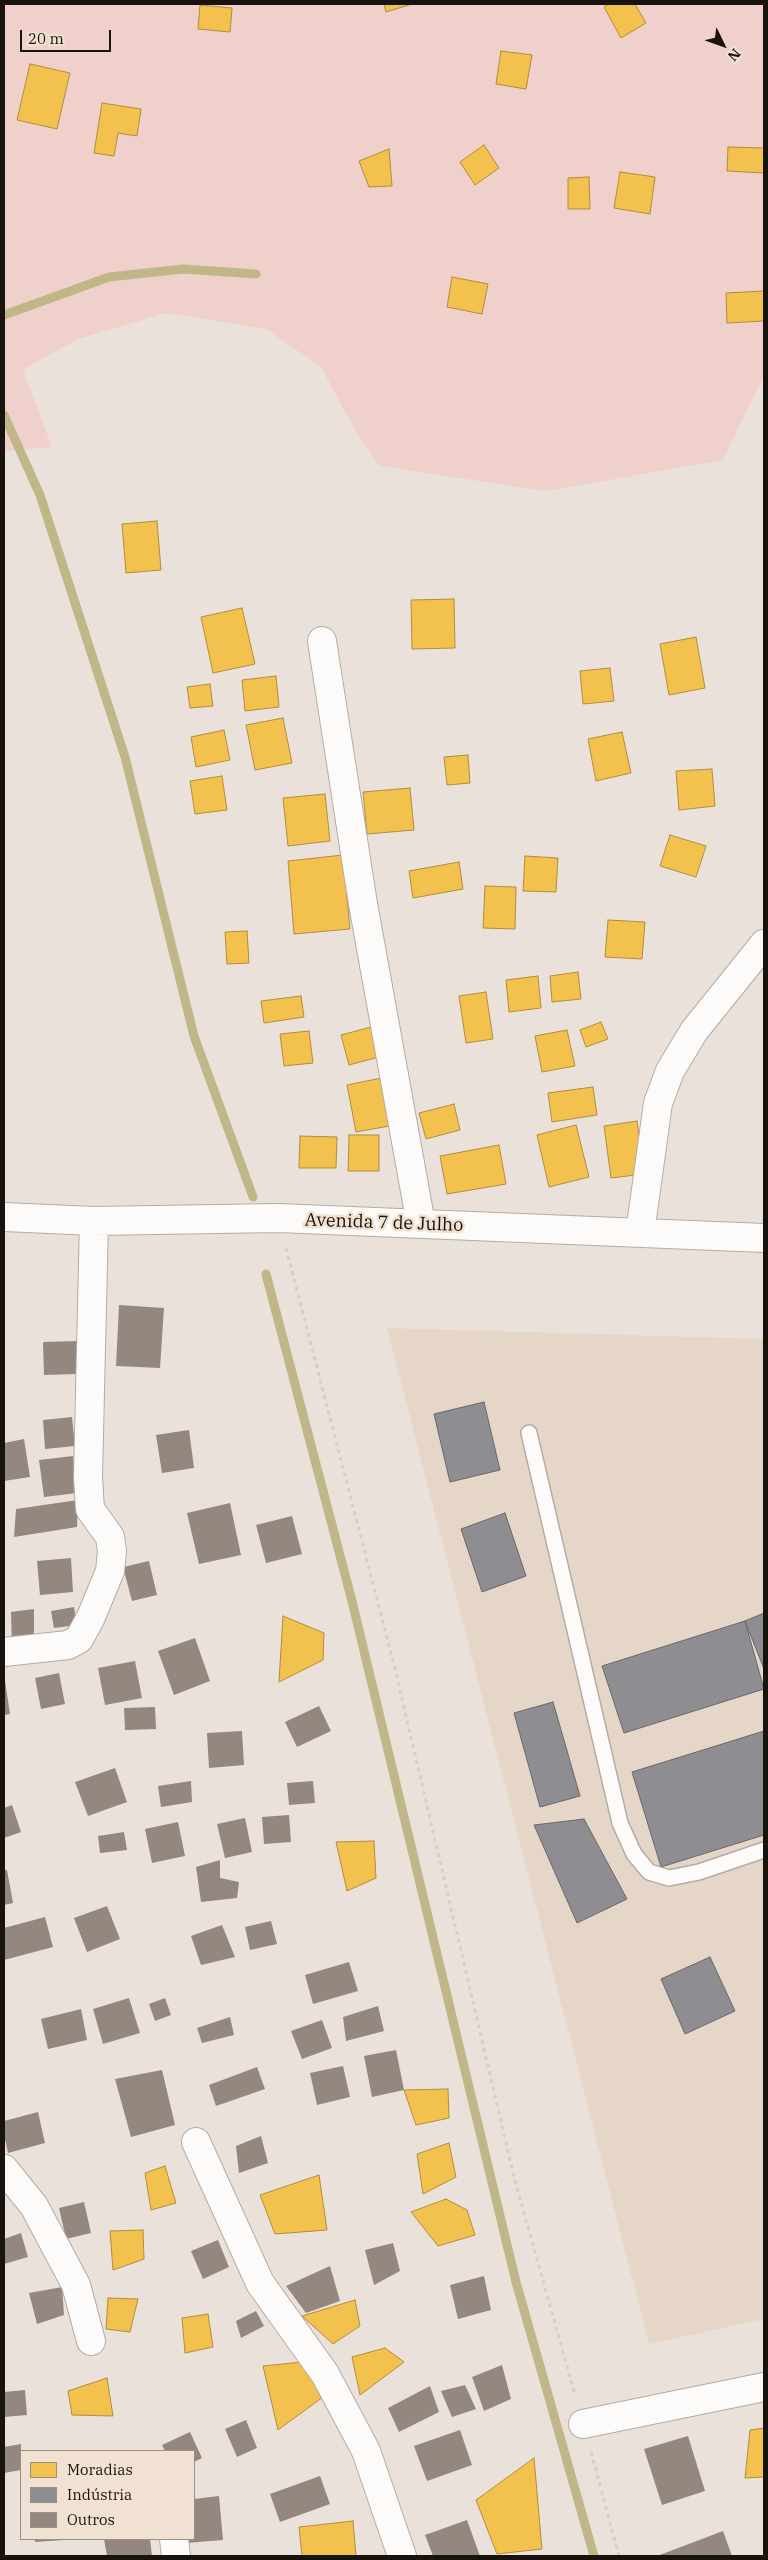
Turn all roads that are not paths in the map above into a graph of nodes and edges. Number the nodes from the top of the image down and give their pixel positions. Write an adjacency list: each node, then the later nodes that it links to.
1 (322, 641): 5 (street)
2 (764, 944): 6 (street)
3 (4, 1217): 4 (street, Avenida 7 de Julho)
4 (94, 1221): 5 (street, Avenida 7 de Julho); 9 (street)
5 (421, 1224): 6 (street, Avenida 7 de Julho)
6 (640, 1233): 7 (street, Avenida 7 de Julho)
7 (764, 1238)
8 (529, 1433): 10 (lane)
9 (4, 1652)
10 (764, 1850)
11 (196, 2142): 18 (street)
12 (4, 2169): 13 (street)
13 (92, 2341)
14 (764, 2387): 15 (street)
15 (583, 2424)
16 (174, 2540): 17 (street)
17 (176, 2556)
18 (402, 2556)

